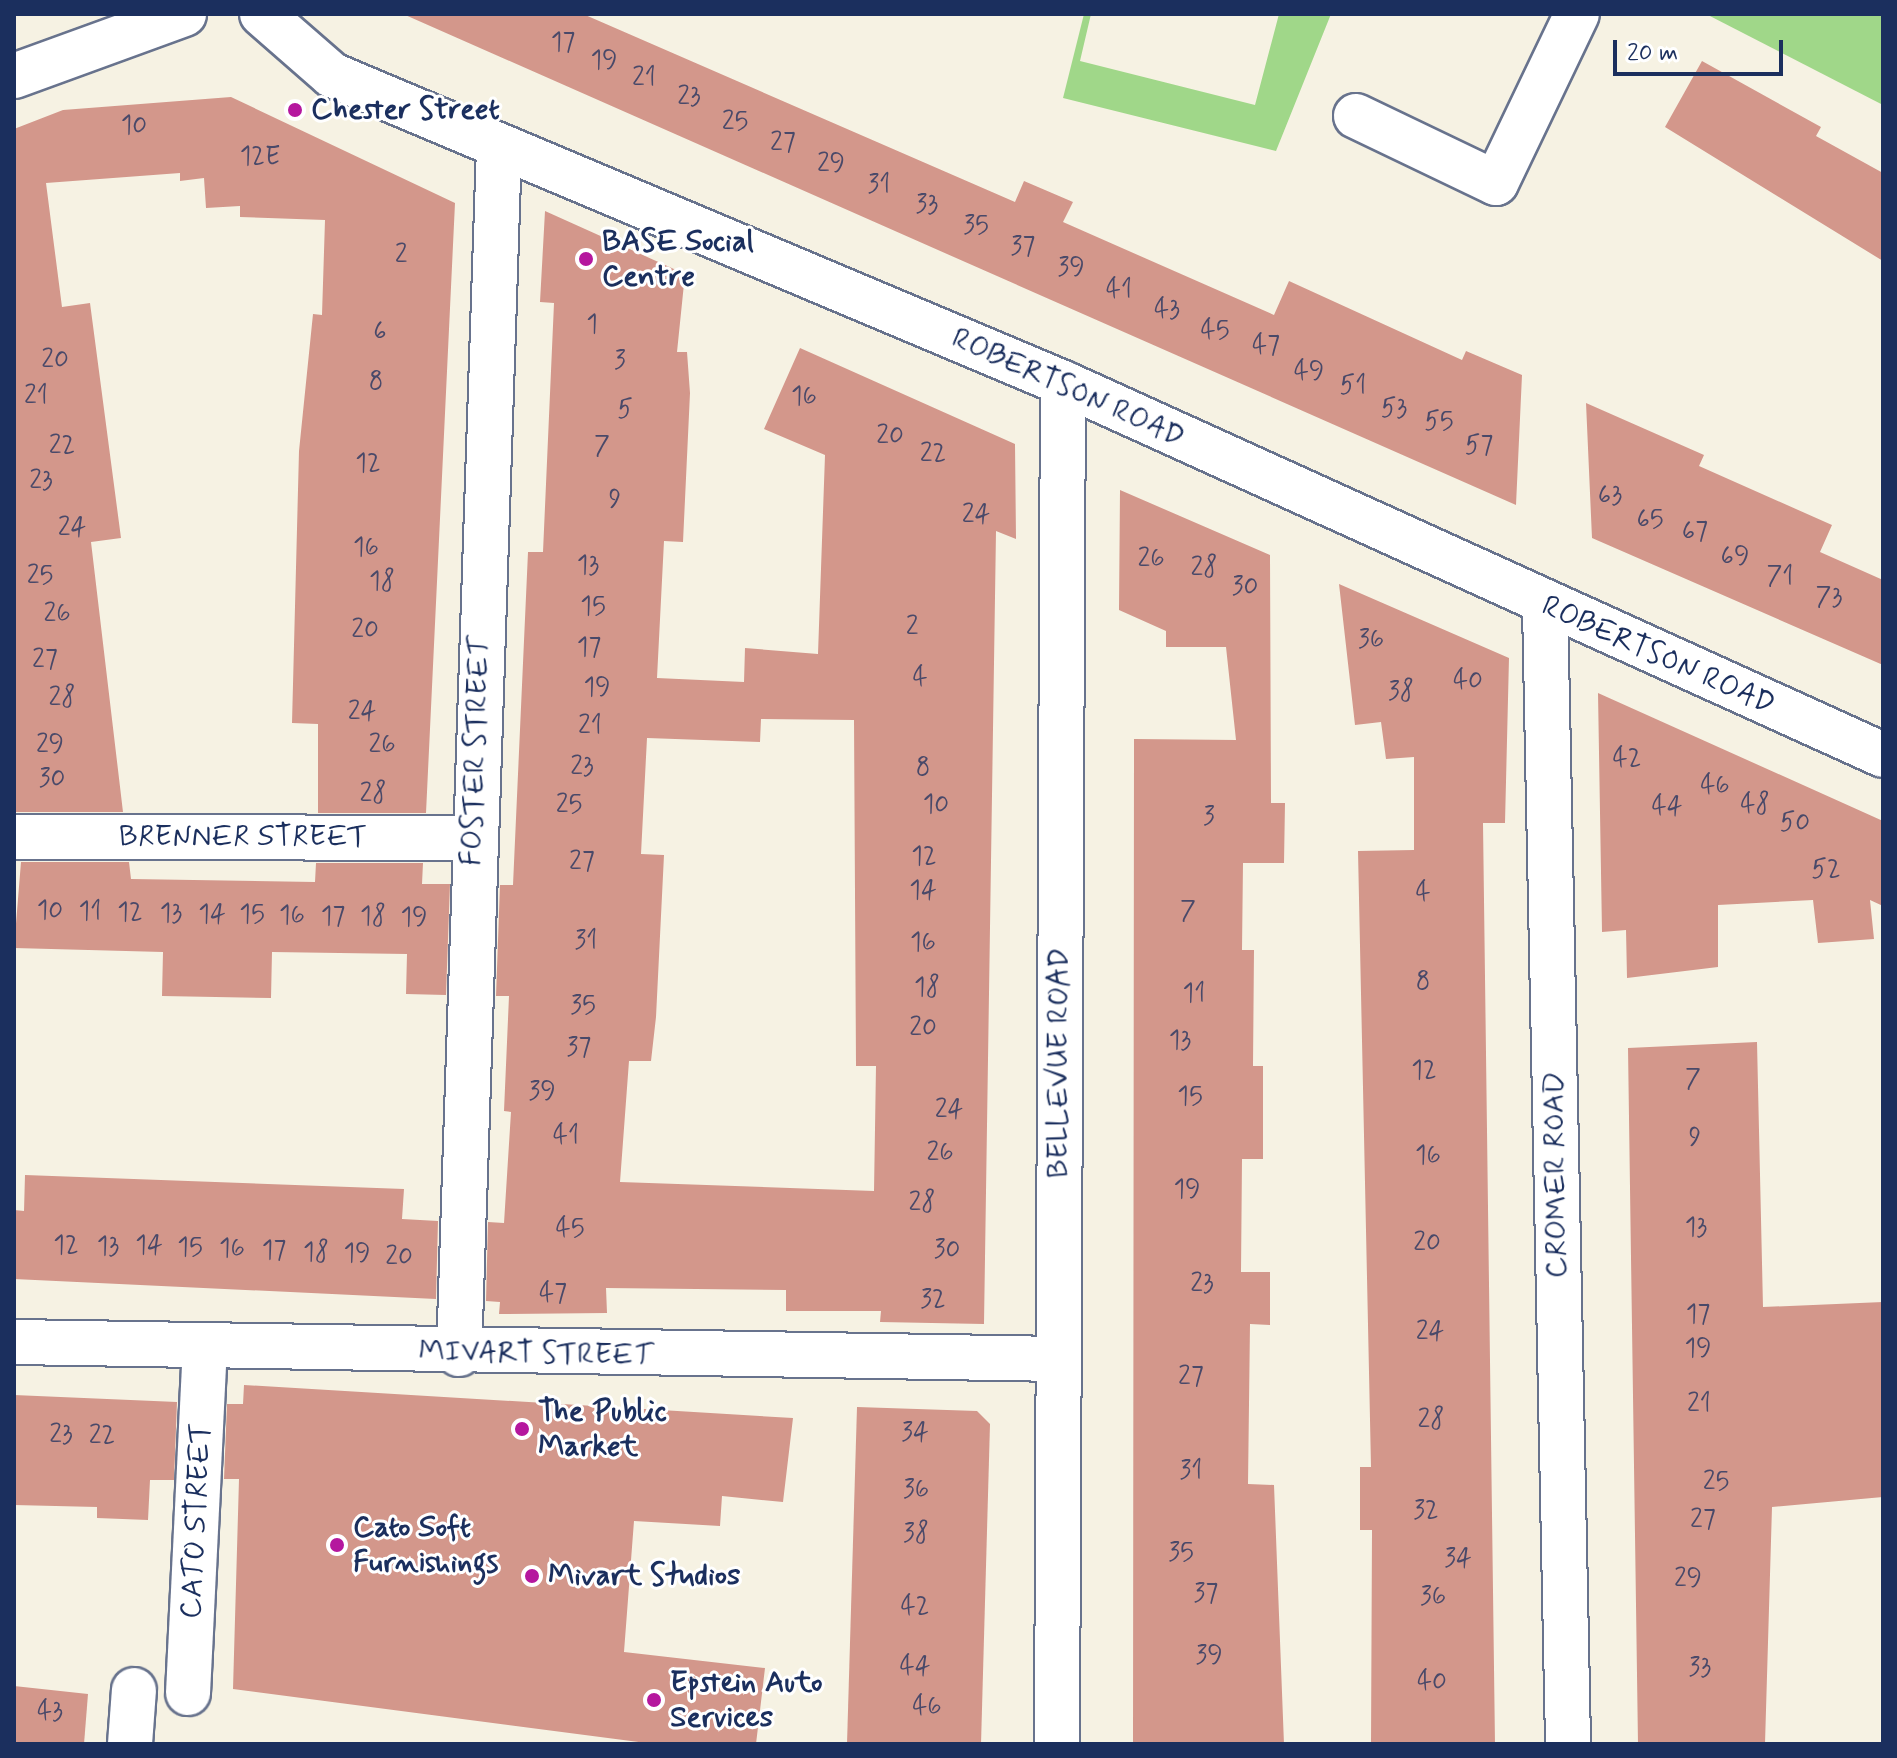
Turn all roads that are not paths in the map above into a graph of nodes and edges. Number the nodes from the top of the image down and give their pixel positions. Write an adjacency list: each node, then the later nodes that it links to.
1 (184, 14): 4 (street)
2 (262, 14): 6 (street, ROBERTSON ROAD)
3 (1577, 14): 5 (street)
4 (14, 76)
5 (1356, 116)
6 (499, 149): 7 (street, ROBERTSON ROAD); 11 (street, FOSTER STREET)
7 (1063, 383): 8 (street, ROBERTSON ROAD); 15 (street, BELLEVUE ROAD)
8 (1545, 606): 9 (street, ROBERTSON ROAD); 20 (street, CROMER ROAD)
9 (1883, 755)
10 (14, 837): 11 (street, BRENNER STREET)
11 (472, 838): 14 (street, FOSTER STREET)
12 (14, 1342): 13 (street, MIVART STREET)
13 (205, 1349): 14 (street, MIVART STREET); 17 (street, CATO STREET)
14 (459, 1354): 15 (street, MIVART STREET)
15 (1058, 1359): 19 (street, BELLEVUE ROAD)
16 (134, 1690): 18 (street)
17 (188, 1693)
18 (130, 1744)
19 (1057, 1744)
20 (1568, 1744)

